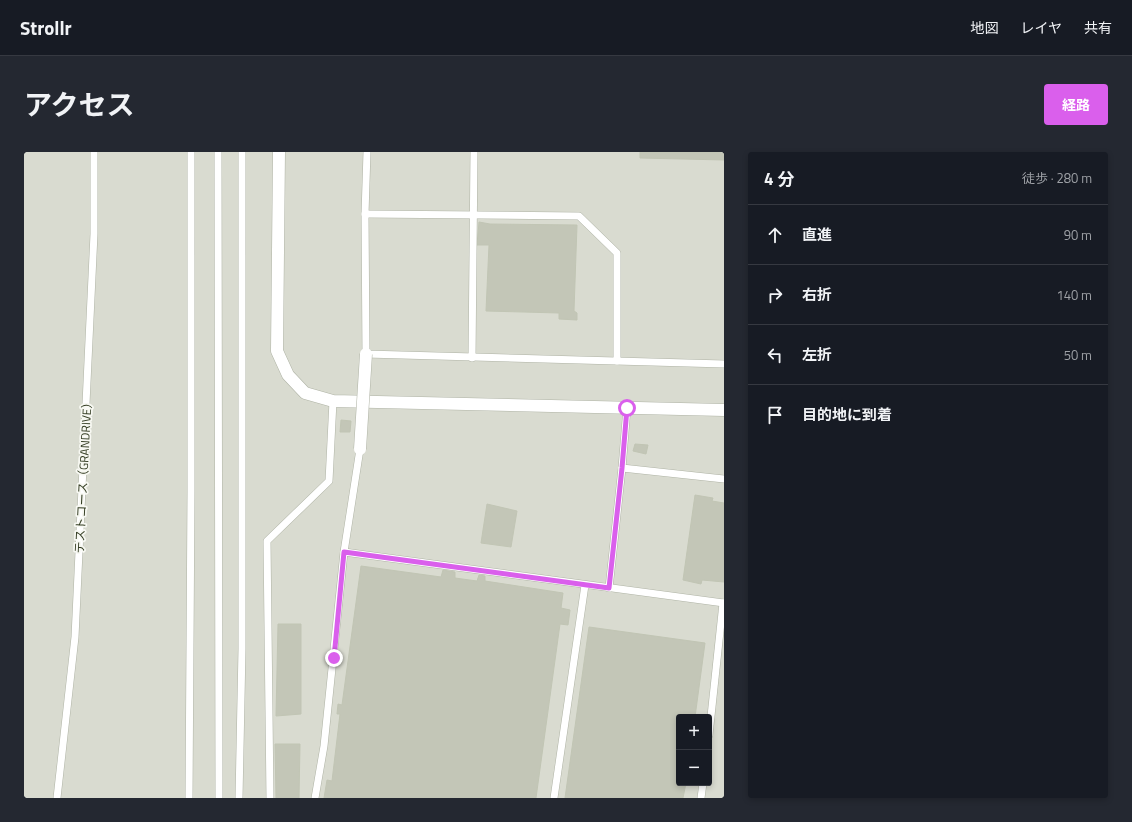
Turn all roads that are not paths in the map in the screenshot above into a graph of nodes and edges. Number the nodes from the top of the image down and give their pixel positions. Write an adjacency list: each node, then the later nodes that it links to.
1 (94, 152): 26 (lane, テストコース（GRANDRIVE）)
2 (191, 152): 27 (lane)
3 (218, 152): 28 (lane)
4 (242, 152): 29 (lane)
5 (279, 152): 14 (street)
6 (368, 152): 8 (lane)
7 (474, 152): 9 (lane)
8 (365, 214): 9 (lane); 10 (lane)
9 (474, 215): 11 (lane); 12 (lane)
10 (366, 354): 11 (lane); 17 (street, bridge)
11 (472, 358): 12 (lane)
12 (617, 361): 13 (lane)
13 (724, 364)
14 (333, 401): 15 (street); 30 (lane)
15 (627, 408): 16 (street); 18 (lane)
16 (724, 410)
17 (360, 449): 20 (lane)
18 (622, 468): 19 (lane); 22 (lane)
19 (724, 479)
20 (344, 552): 21 (lane); 31 (lane)
21 (584, 585): 22 (lane); 32 (lane)
22 (609, 588): 23 (lane)
23 (723, 603): 24 (lane)
24 (711, 714)
25 (703, 786): 33 (lane)
26 (58, 798)
27 (189, 798)
28 (219, 798)
29 (239, 798)
30 (270, 798)
31 (315, 798)
32 (554, 798)
33 (701, 798)

